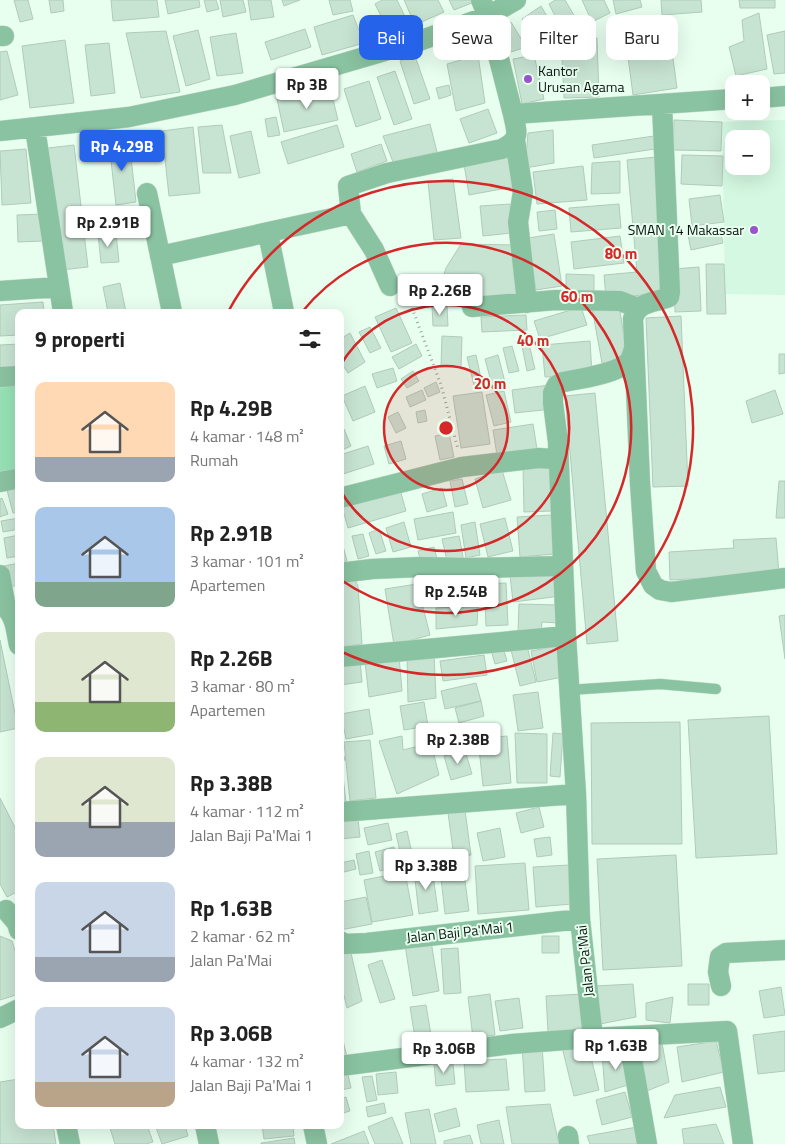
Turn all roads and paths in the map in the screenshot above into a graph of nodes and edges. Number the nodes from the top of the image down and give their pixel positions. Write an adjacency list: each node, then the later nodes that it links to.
1 (516, 0): 2 (street)
2 (484, 8): 7 (street); 8 (street)
3 (785, 96): 4 (street)
4 (770, 97)
5 (725, 100): 6 (street)
6 (662, 104): 7 (street); 21 (street)
7 (513, 114): 10 (street)
8 (36, 128): 9 (street); 16 (street)
9 (0, 131)
10 (515, 140): 12 (street); 18 (street)
11 (147, 193): 14 (street)
12 (351, 214): 13 (street); 15 (street)
13 (268, 233): 14 (street); 24 (street)
14 (160, 256): 23 (street)
15 (390, 286)
16 (59, 287): 17 (street); 22 (street)
17 (0, 290)
18 (527, 303): 19 (street); 21 (street)
19 (472, 307)
20 (412, 308): 29 (path)
21 (638, 308): 25 (street)
22 (63, 309)
23 (171, 309)
24 (283, 309)
25 (634, 348): 28 (street, Jalan Pa'Mai); 34 (street)
26 (15, 376): 27 (street)
27 (0, 377)
28 (558, 461): 29 (street); 31 (street, Jalan Pa'Mai)
29 (462, 467): 30 (street)
30 (344, 497)
31 (563, 566): 32 (street); 37 (street, Jalan Pa'Mai)
32 (344, 572)
33 (0, 575): 35 (street)
34 (785, 578)
35 (3, 609): 36 (street)
36 (15, 625)
37 (566, 636): 38 (street); 40 (street, Jalan Pa'Mai)
38 (344, 657)
39 (716, 689): 40 (lane)
40 (569, 690): 41 (street, Jalan Pa'Mai)
41 (576, 794): 42 (street); 44 (street, Jalan Pa'Mai)
42 (344, 812)
43 (2, 906): 45 (street)
44 (580, 919): 46 (street, Jalan Baji Pa'Mai 1); 52 (street, Jalan Pa'Mai)
45 (15, 921)
46 (344, 943)
47 (785, 950): 48 (street)
48 (720, 986)
49 (15, 1011): 50 (street)
50 (0, 1018)
51 (628, 1036): 52 (street); 60 (street); 61 (street)
52 (593, 1038): 53 (street)
53 (344, 1065)
54 (67, 1129): 57 (street)
55 (206, 1129): 58 (street)
56 (314, 1129): 59 (street)
57 (70, 1144)
58 (208, 1144)
59 (317, 1144)
60 (646, 1144)
61 (743, 1144)

